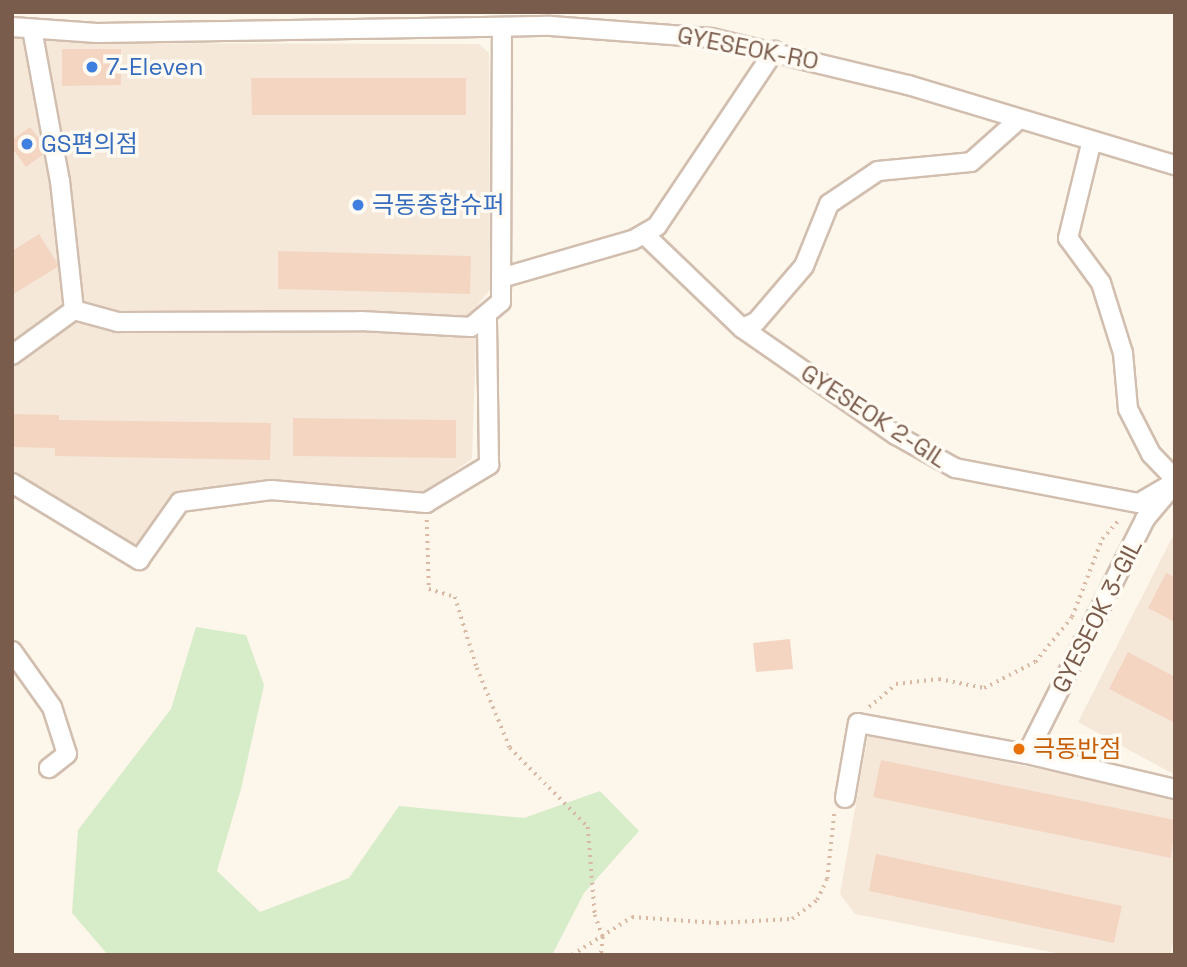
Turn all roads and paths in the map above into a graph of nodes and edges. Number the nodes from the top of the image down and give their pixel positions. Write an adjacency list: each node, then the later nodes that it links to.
1 (12, 27): 3 (street, GYESEOK-RO)
2 (502, 27): 3 (street, GYESEOK-RO); 4 (street, GYESEOK-RO); 9 (street)
3 (33, 29): 10 (street)
4 (774, 51): 5 (street, GYESEOK-RO); 8 (street)
5 (1017, 121): 6 (street, GYESEOK-RO); 12 (street)
6 (1091, 144): 7 (street, GYESEOK-RO); 14 (street)
7 (1175, 165)
8 (644, 234): 9 (street); 12 (street, GYESEOK 2-GIL)
9 (501, 278): 11 (street)
10 (74, 310): 11 (street); 13 (street)
11 (487, 317): 17 (street)
12 (742, 328): 16 (street, GYESEOK 2-GIL)
13 (12, 355)
14 (1175, 481): 16 (street); 20 (street, GYESEOK 3-GIL)
15 (12, 483): 17 (street)
16 (1134, 502): 19 (path)
17 (426, 503): 24 (path)
18 (12, 651): 21 (street)
19 (858, 723): 20 (street); 23 (street)
20 (1027, 754): 22 (street)
21 (49, 768)
22 (1175, 789)
23 (839, 801): 24 (path)
24 (603, 937): 25 (path); 26 (path)
25 (572, 955)
26 (601, 955)

